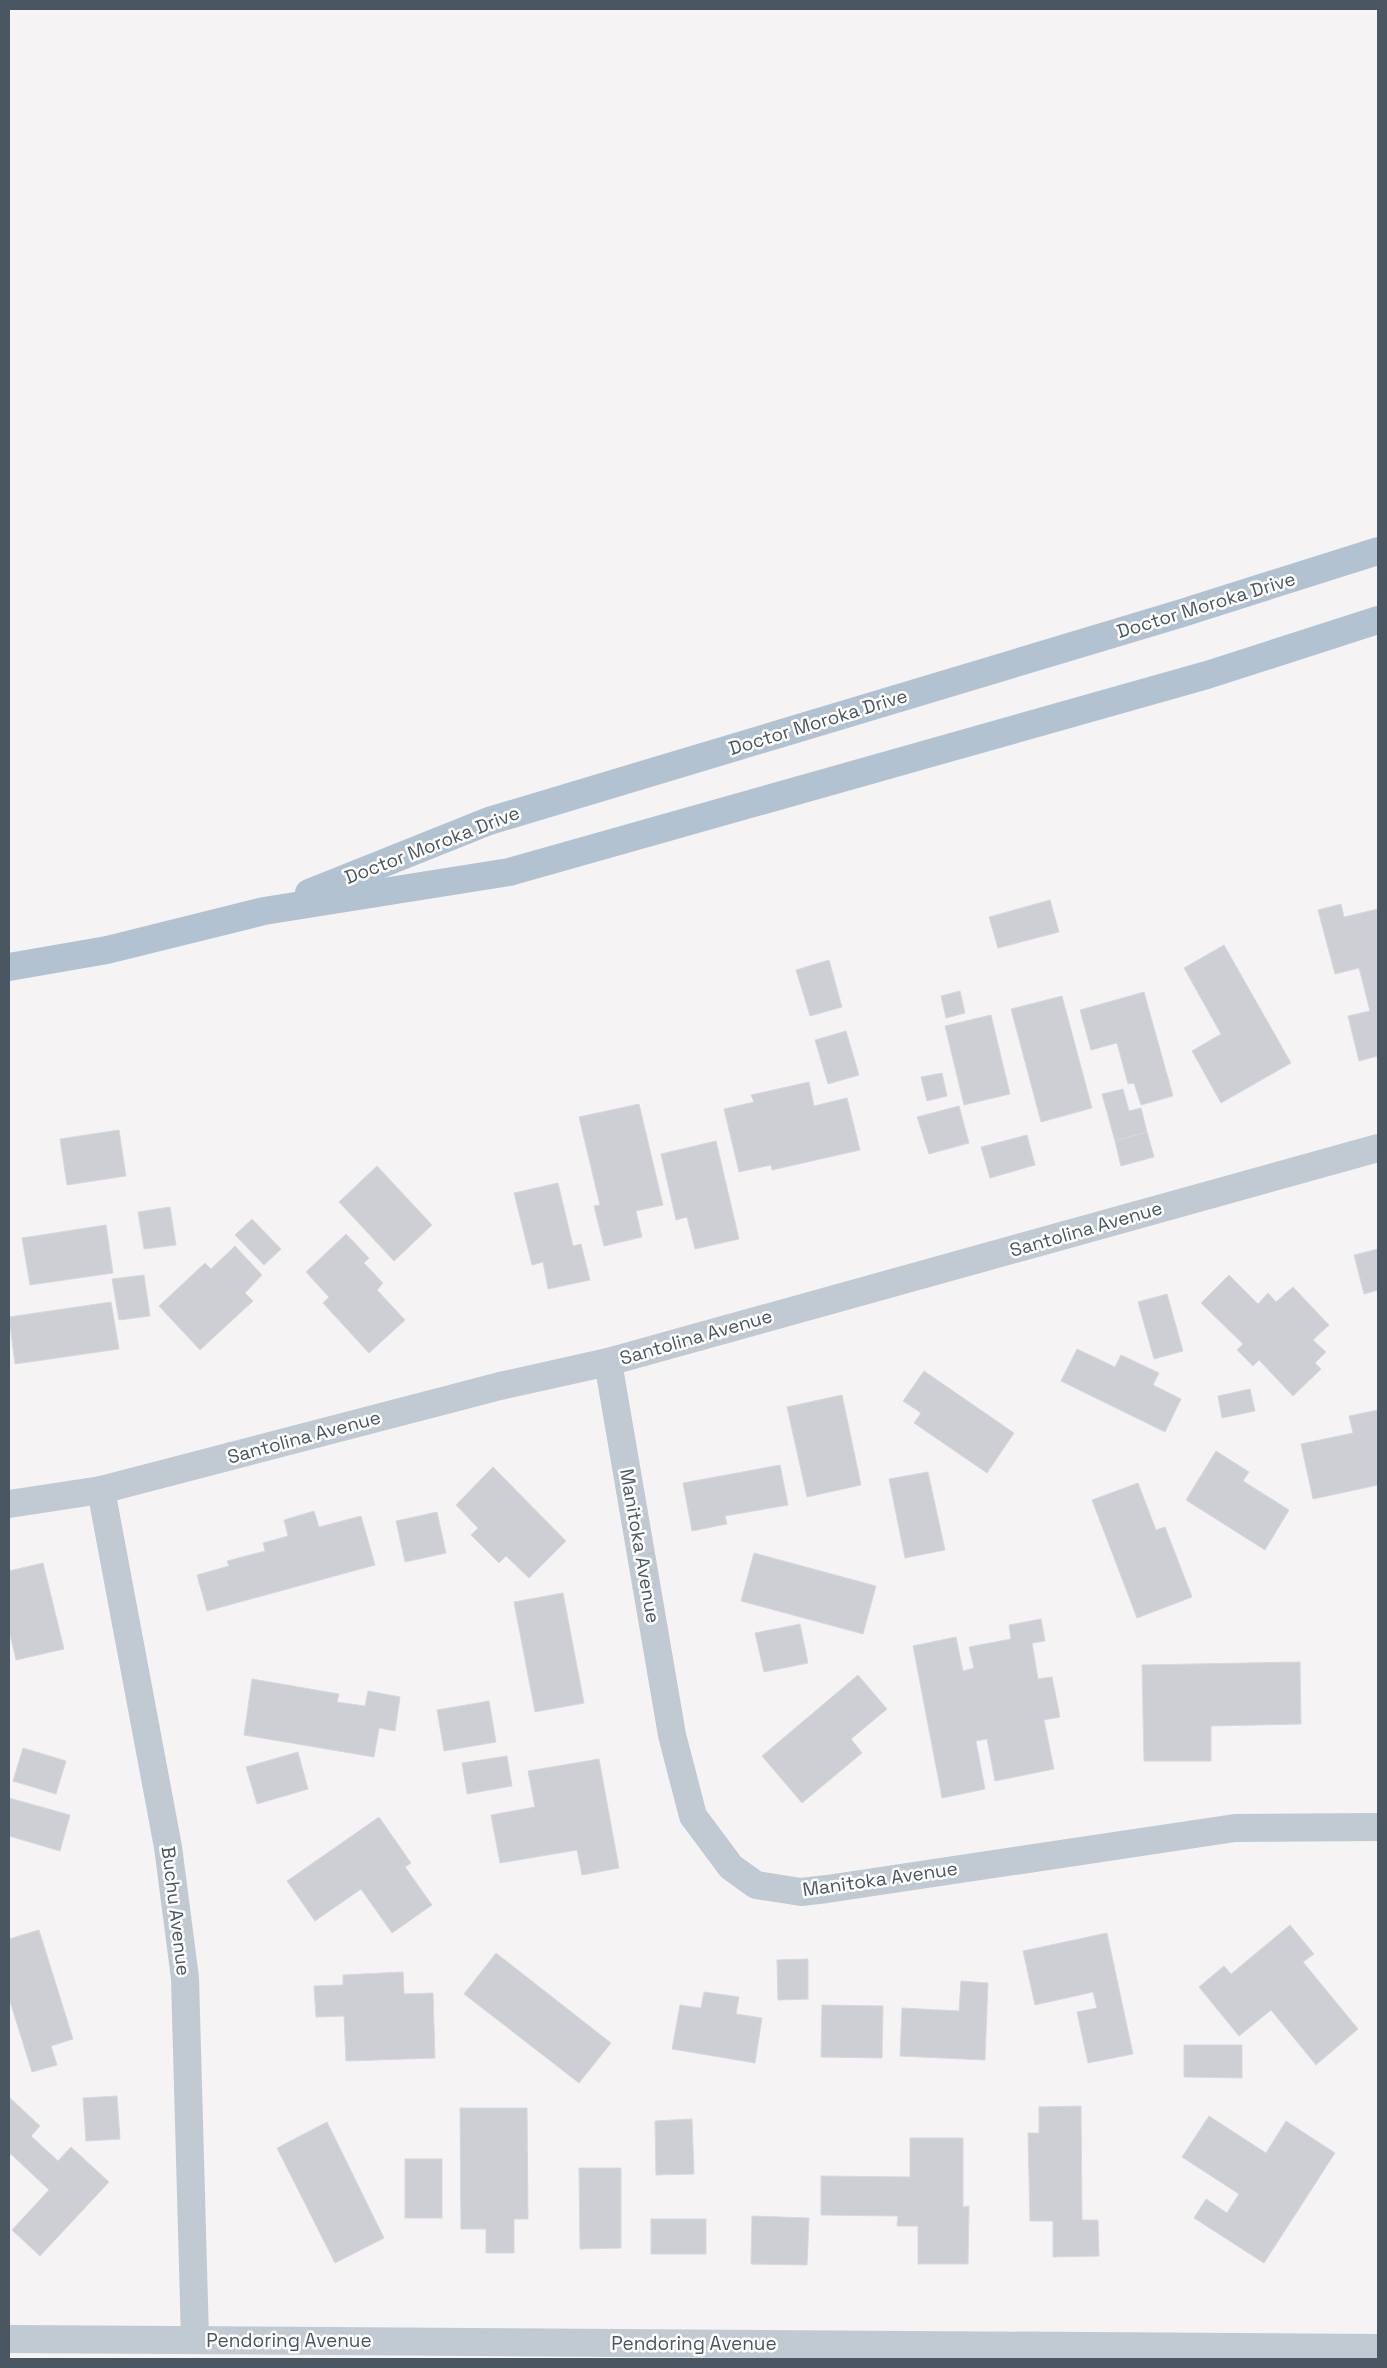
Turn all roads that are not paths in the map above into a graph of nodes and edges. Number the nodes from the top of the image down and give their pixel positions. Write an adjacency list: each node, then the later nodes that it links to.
1 (1378, 551): 3 (main road, Doctor Moroka Drive)
2 (1378, 620): 3 (main road, Doctor Moroka Drive)
3 (264, 911): 4 (main road, Doctor Moroka Drive)
4 (9, 967)
5 (1378, 1148): 6 (street, Santolina Avenue)
6 (608, 1362): 7 (street, Santolina Avenue); 9 (street, Manitoka Avenue)
7 (102, 1490): 8 (street, Santolina Avenue); 11 (street, Buchu Avenue)
8 (9, 1504)
9 (1378, 1827)
10 (9, 2339): 11 (street, Pendoring Avenue)
11 (195, 2339): 12 (street, Pendoring Avenue)
12 (1378, 2348)

